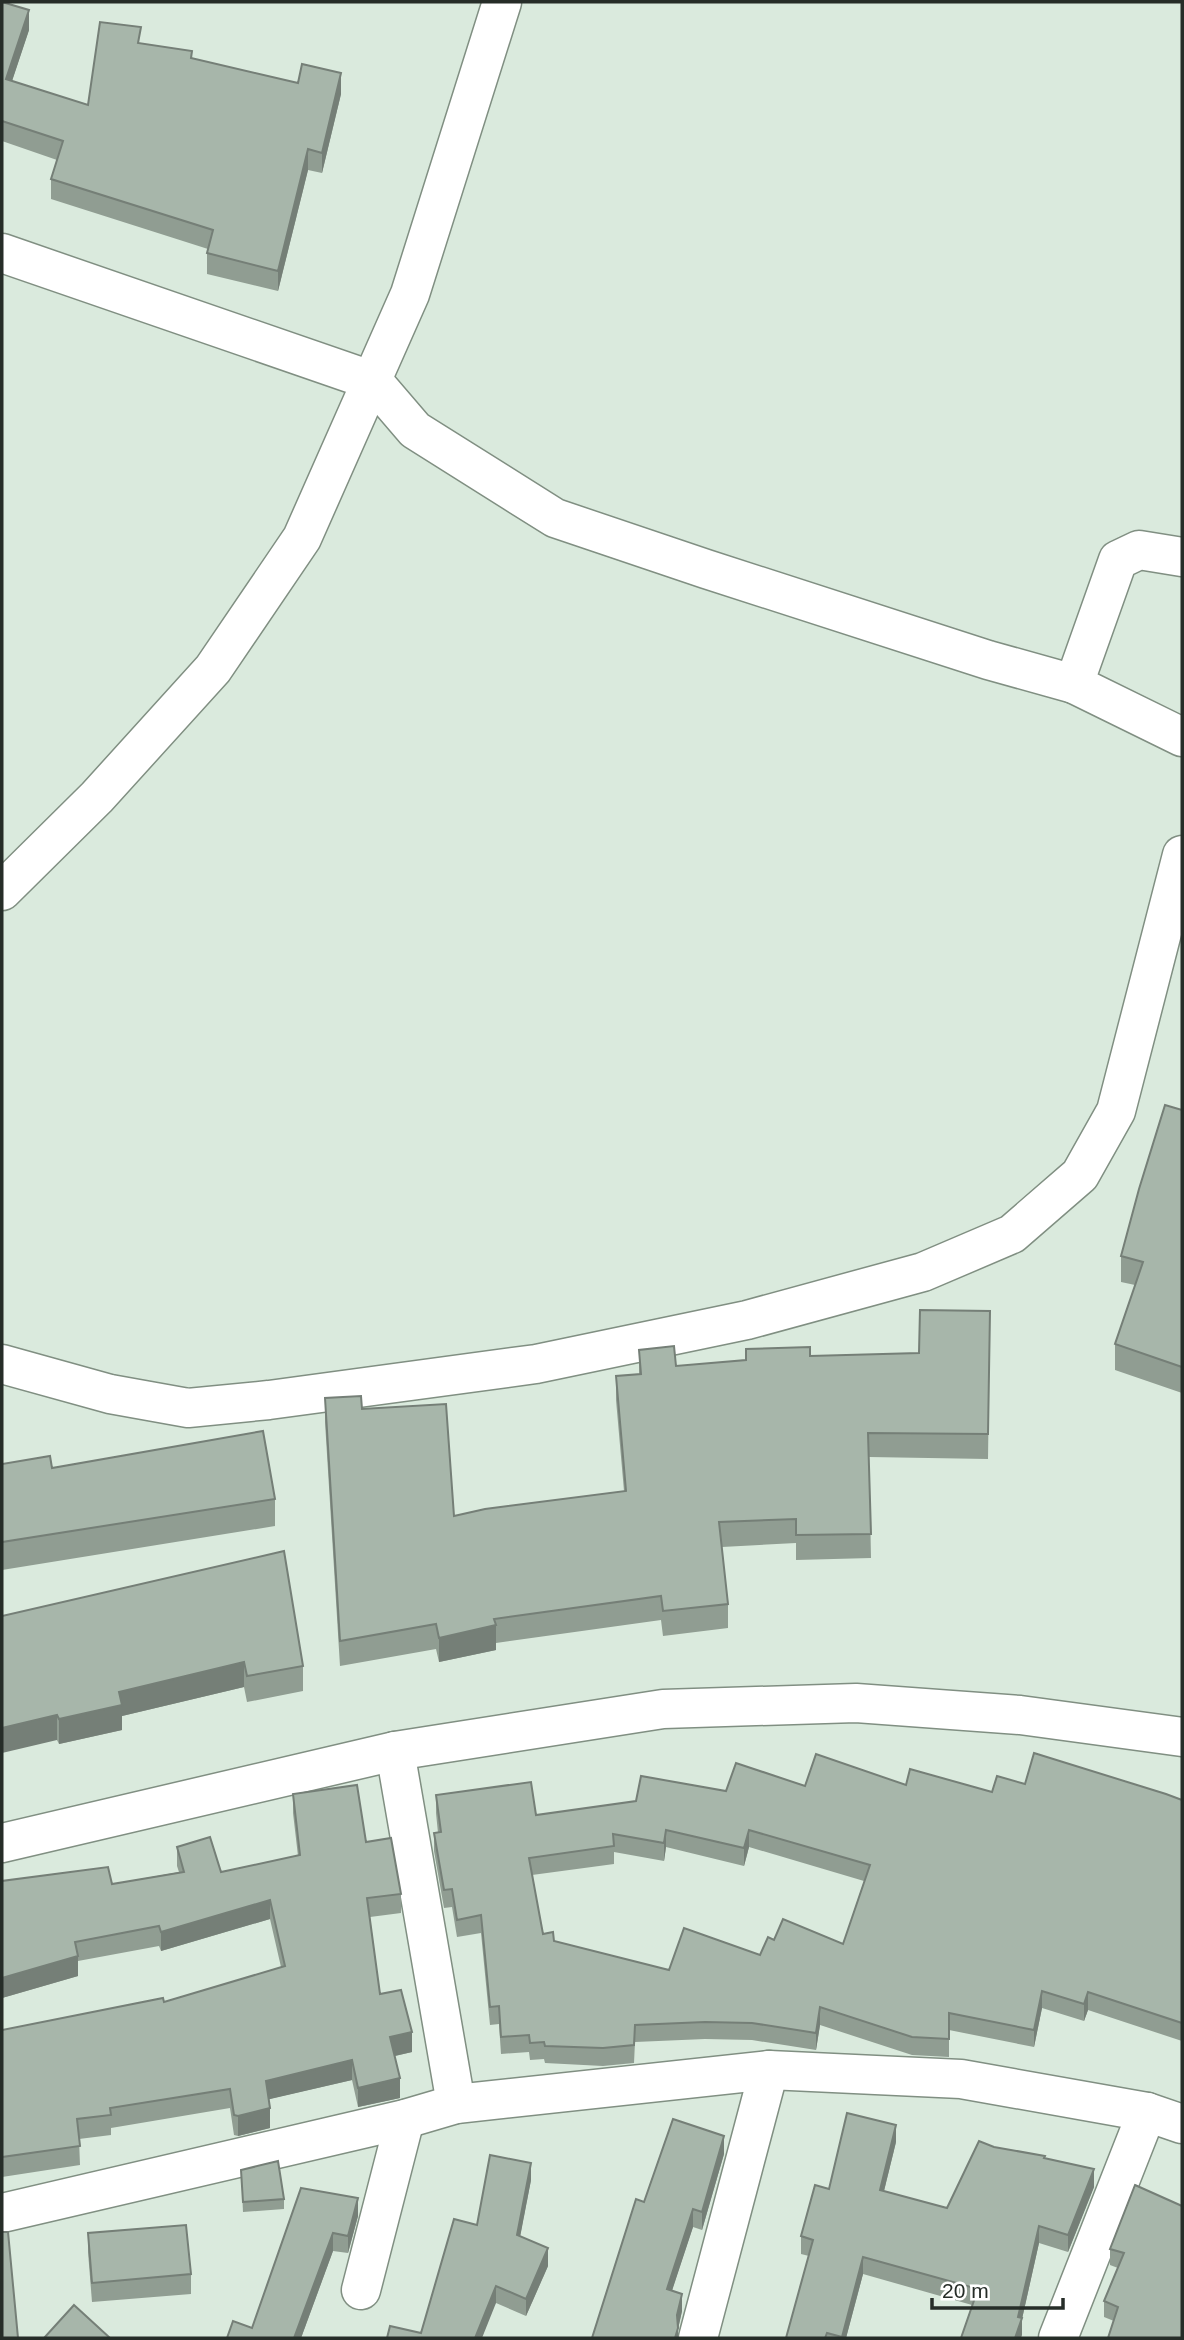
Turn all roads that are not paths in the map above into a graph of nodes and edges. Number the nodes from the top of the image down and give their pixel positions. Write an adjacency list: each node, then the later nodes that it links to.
1 (502, 2): 3 (street)
2 (2, 253): 3 (street)
3 (373, 381): 5 (street); 8 (street)
4 (1182, 557): 5 (street)
5 (1074, 684): 6 (street)
6 (1182, 737)
7 (1182, 855): 9 (street)
8 (2, 891)
9 (2, 1364)
10 (1182, 1737): 11 (street)
11 (395, 1751): 12 (street); 14 (street)
12 (2, 1843)
13 (769, 2070): 14 (street); 15 (street); 19 (street)
14 (456, 2104): 16 (street)
15 (1165, 2118): 20 (street)
16 (405, 2119): 17 (street); 18 (street)
17 (2, 2213)
18 (360, 2290)
19 (698, 2338)
20 (1058, 2338)

